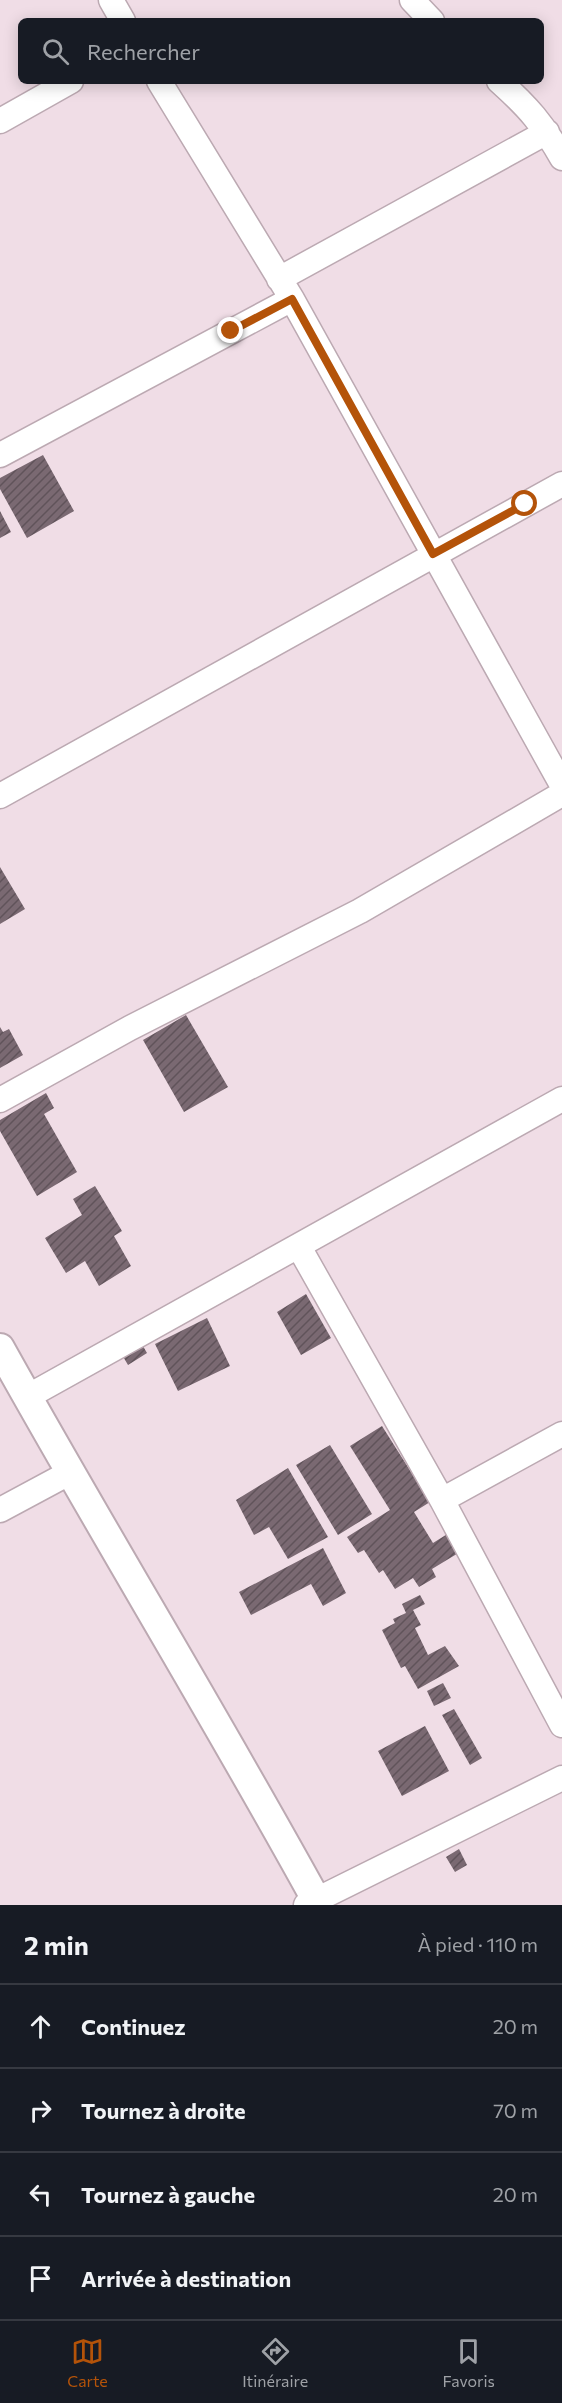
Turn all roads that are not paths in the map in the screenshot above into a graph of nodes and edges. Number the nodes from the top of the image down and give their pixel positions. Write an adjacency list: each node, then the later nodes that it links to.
1 (111, 0): 3 (street)
2 (412, 0): 4 (street)
3 (121, 18)
4 (429, 18)
5 (66, 84): 8 (street)
6 (161, 84): 11 (street)
7 (502, 84): 9 (street)
8 (0, 121)
9 (547, 132): 10 (street); 11 (street)
10 (562, 159)
11 (279, 279): 12 (street)
12 (292, 299): 13 (street); 15 (street)
13 (0, 455)
14 (562, 484): 15 (street)
15 (433, 554): 16 (street); 18 (street)
16 (562, 785)
17 (562, 794): 20 (street)
18 (0, 796)
19 (562, 1099): 21 (street)
20 (0, 1100)
21 (299, 1247): 23 (street); 26 (street)
22 (0, 1348): 23 (street)
23 (27, 1397): 25 (street)
24 (562, 1434): 26 (street)
25 (69, 1473): 27 (street); 30 (street)
26 (442, 1500): 28 (street)
27 (0, 1510)
28 (562, 1725)
29 (562, 1778): 30 (street)
30 (313, 1903)

